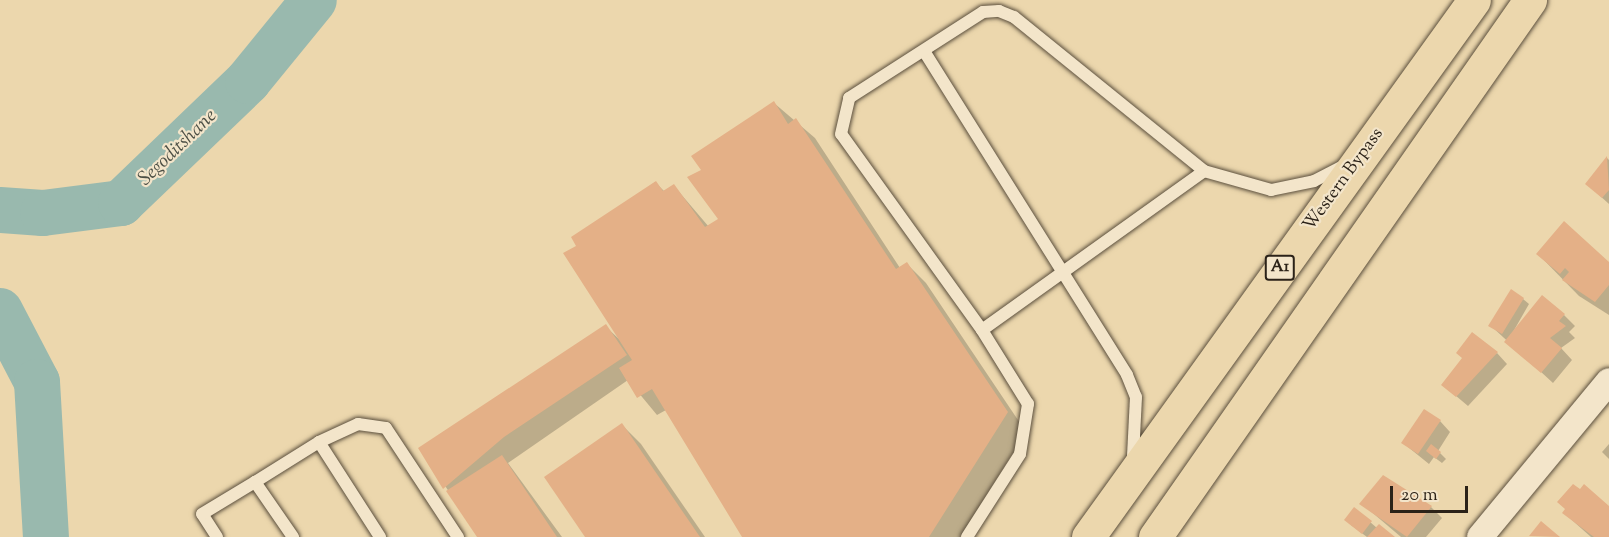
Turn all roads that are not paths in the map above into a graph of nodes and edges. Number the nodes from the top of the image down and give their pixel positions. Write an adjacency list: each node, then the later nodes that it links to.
1 (1474, 0): 4 (highway, Western Bypass / A1)
2 (1530, 0): 18 (highway)
3 (924, 51): 5 (lane); 6 (lane); 7 (lane)
4 (1360, 158): 5 (lane); 10 (highway, Western Bypass / A1)
5 (1204, 171): 6 (lane)
6 (1064, 273): 7 (lane); 10 (lane)
7 (982, 330): 16 (lane)
8 (1609, 381): 19 (street)
9 (319, 442): 11 (lane); 14 (lane); 15 (lane)
10 (1127, 480): 17 (highway, Western Bypass / A1)
11 (255, 482): 12 (lane); 13 (lane)
12 (217, 537)
13 (293, 537)
14 (380, 537)
15 (458, 537)
16 (967, 537)
17 (1088, 537)
18 (1155, 537)
19 (1479, 537)

